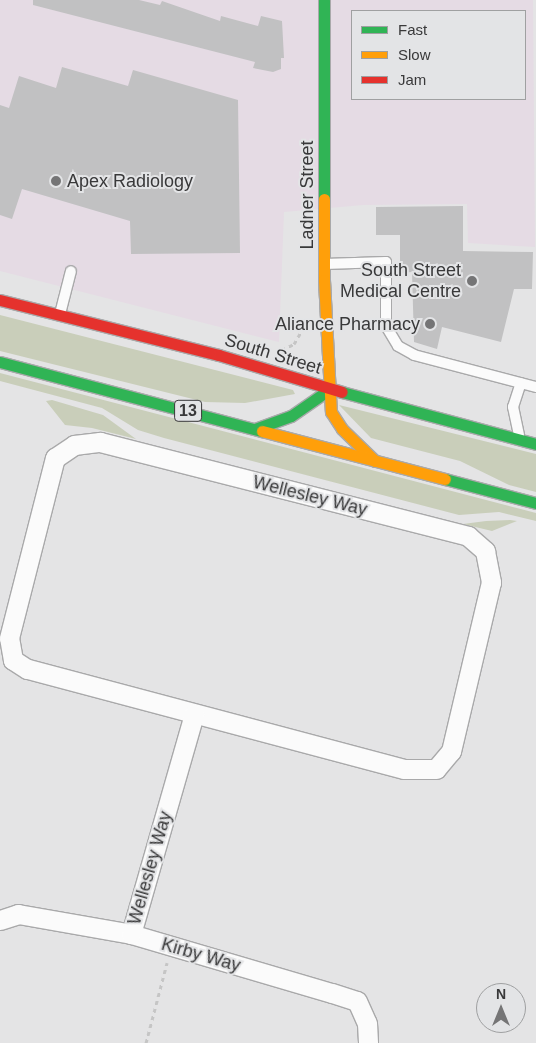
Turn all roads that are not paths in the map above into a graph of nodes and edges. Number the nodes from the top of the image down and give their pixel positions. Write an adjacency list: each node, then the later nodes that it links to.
1 (324, 0): 2 (main road, Ladner Street)
2 (324, 264): 7 (lane); 9 (main road, Ladner Street)
3 (71, 270): 5 (lane)
4 (0, 300): 5 (main road, South Street)
5 (60, 315): 9 (main road, South Street)
6 (0, 362): 10 (main road, 13)
7 (521, 383): 8 (lane); 11 (lane)
8 (536, 388)
9 (330, 389): 10 (main road); 11 (main road, South Street); 13 (main road, Ladner Street)
10 (255, 429): 13 (main road, 13)
11 (521, 440): 12 (main road, South Street)
12 (536, 444)
13 (375, 460): 14 (main road, 13)
14 (536, 503)
15 (194, 714): 15 (street, Wellesley Way); 17 (street, Wellesley Way)
16 (0, 920): 17 (street, Kirby Way)
17 (131, 934): 18 (street, Kirby Way)
18 (368, 1043)

